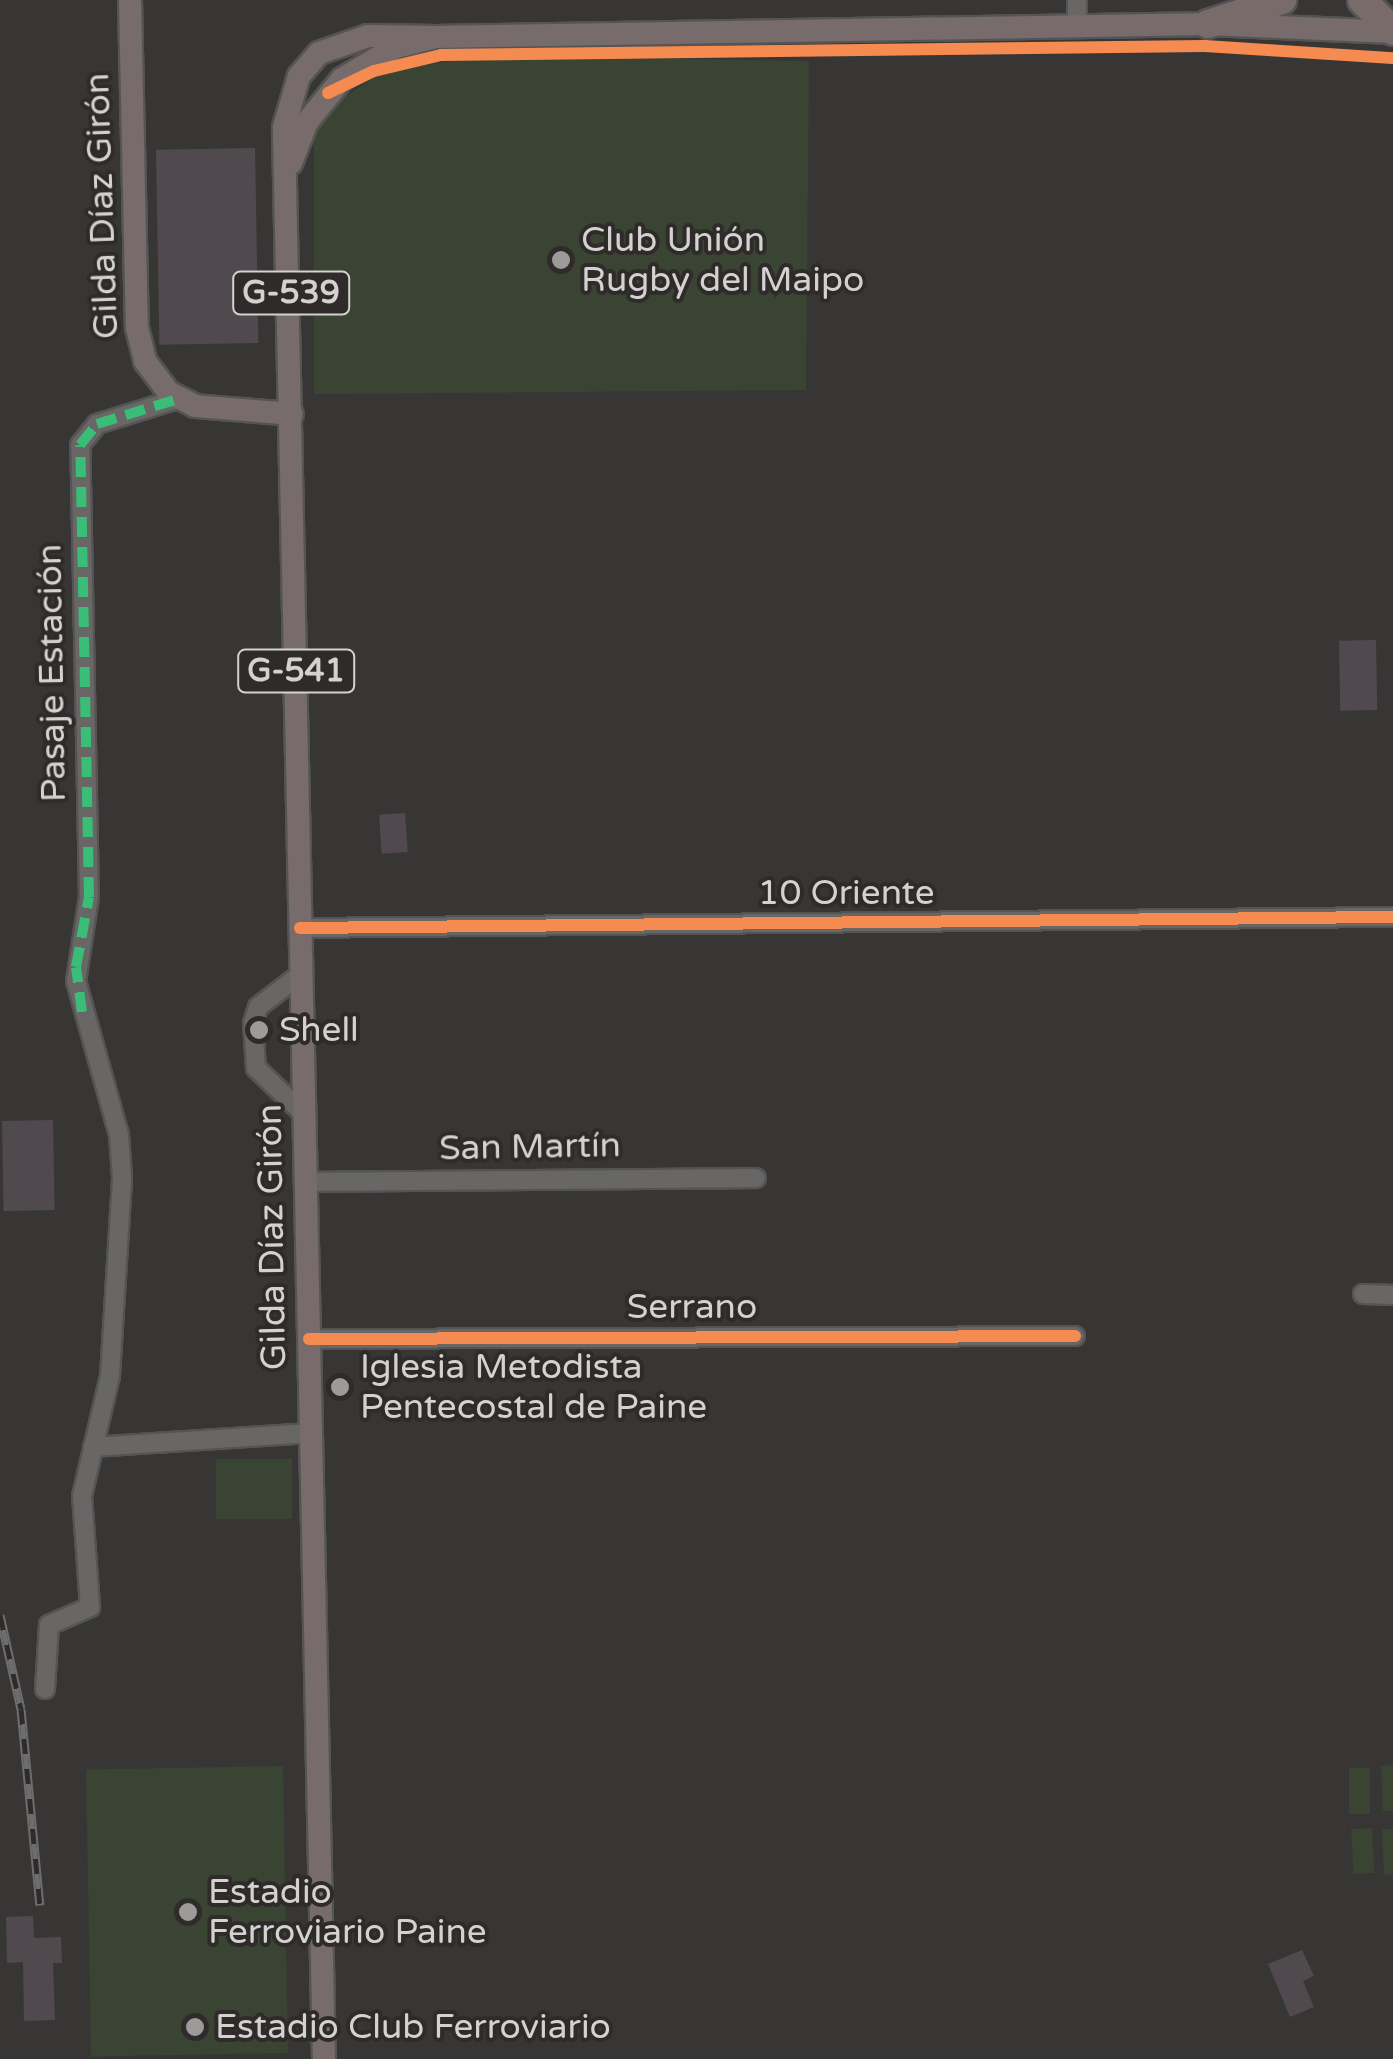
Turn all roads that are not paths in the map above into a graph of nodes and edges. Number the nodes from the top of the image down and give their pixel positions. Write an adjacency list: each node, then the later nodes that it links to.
1 (130, 0): 10 (main road, Gilda Díaz Girón)
2 (1077, 0): 6 (street)
3 (1282, 0): 5 (highway)
4 (1362, 0): 7 (highway)
5 (1208, 24): 6 (main road, Gilda Díaz Girón / G-539); 7 (main road, Gilda Díaz Girón / G-539)
6 (1078, 26): 8 (main road, Gilda Díaz Girón / G-539)
7 (1393, 31)
8 (436, 37): 9 (main road, Gilda Díaz Girón / G-539); 9 (main road, Gilda Díaz Girón / G-539)
9 (289, 172): 11 (main road, Gilda Díaz Girón / G-539)
10 (178, 400): 11 (main road); 23 (street, Pasaje Estación)
11 (292, 414): 13 (main road, Gilda Díaz Girón / G-541)
12 (1393, 916): 13 (street, 10 Oriente)
13 (300, 928): 14 (main road, Gilda Díaz Girón)
14 (301, 974): 15 (main road, Gilda Díaz Girón); 15 (street)
15 (304, 1114): 17 (main road, Gilda Díaz Girón)
16 (756, 1178): 17 (street, San Martín)
17 (306, 1182): 21 (main road, Gilda Díaz Girón)
18 (1363, 1294): 19 (street)
19 (1393, 1294)
20 (1075, 1336): 21 (street, Serrano)
21 (309, 1339): 22 (main road, Gilda Díaz Girón)
22 (310, 1433): 23 (street); 25 (main road, Gilda Díaz Girón)
23 (92, 1447): 24 (street, Pasaje Estación)
24 (45, 1689)
25 (324, 2059)

